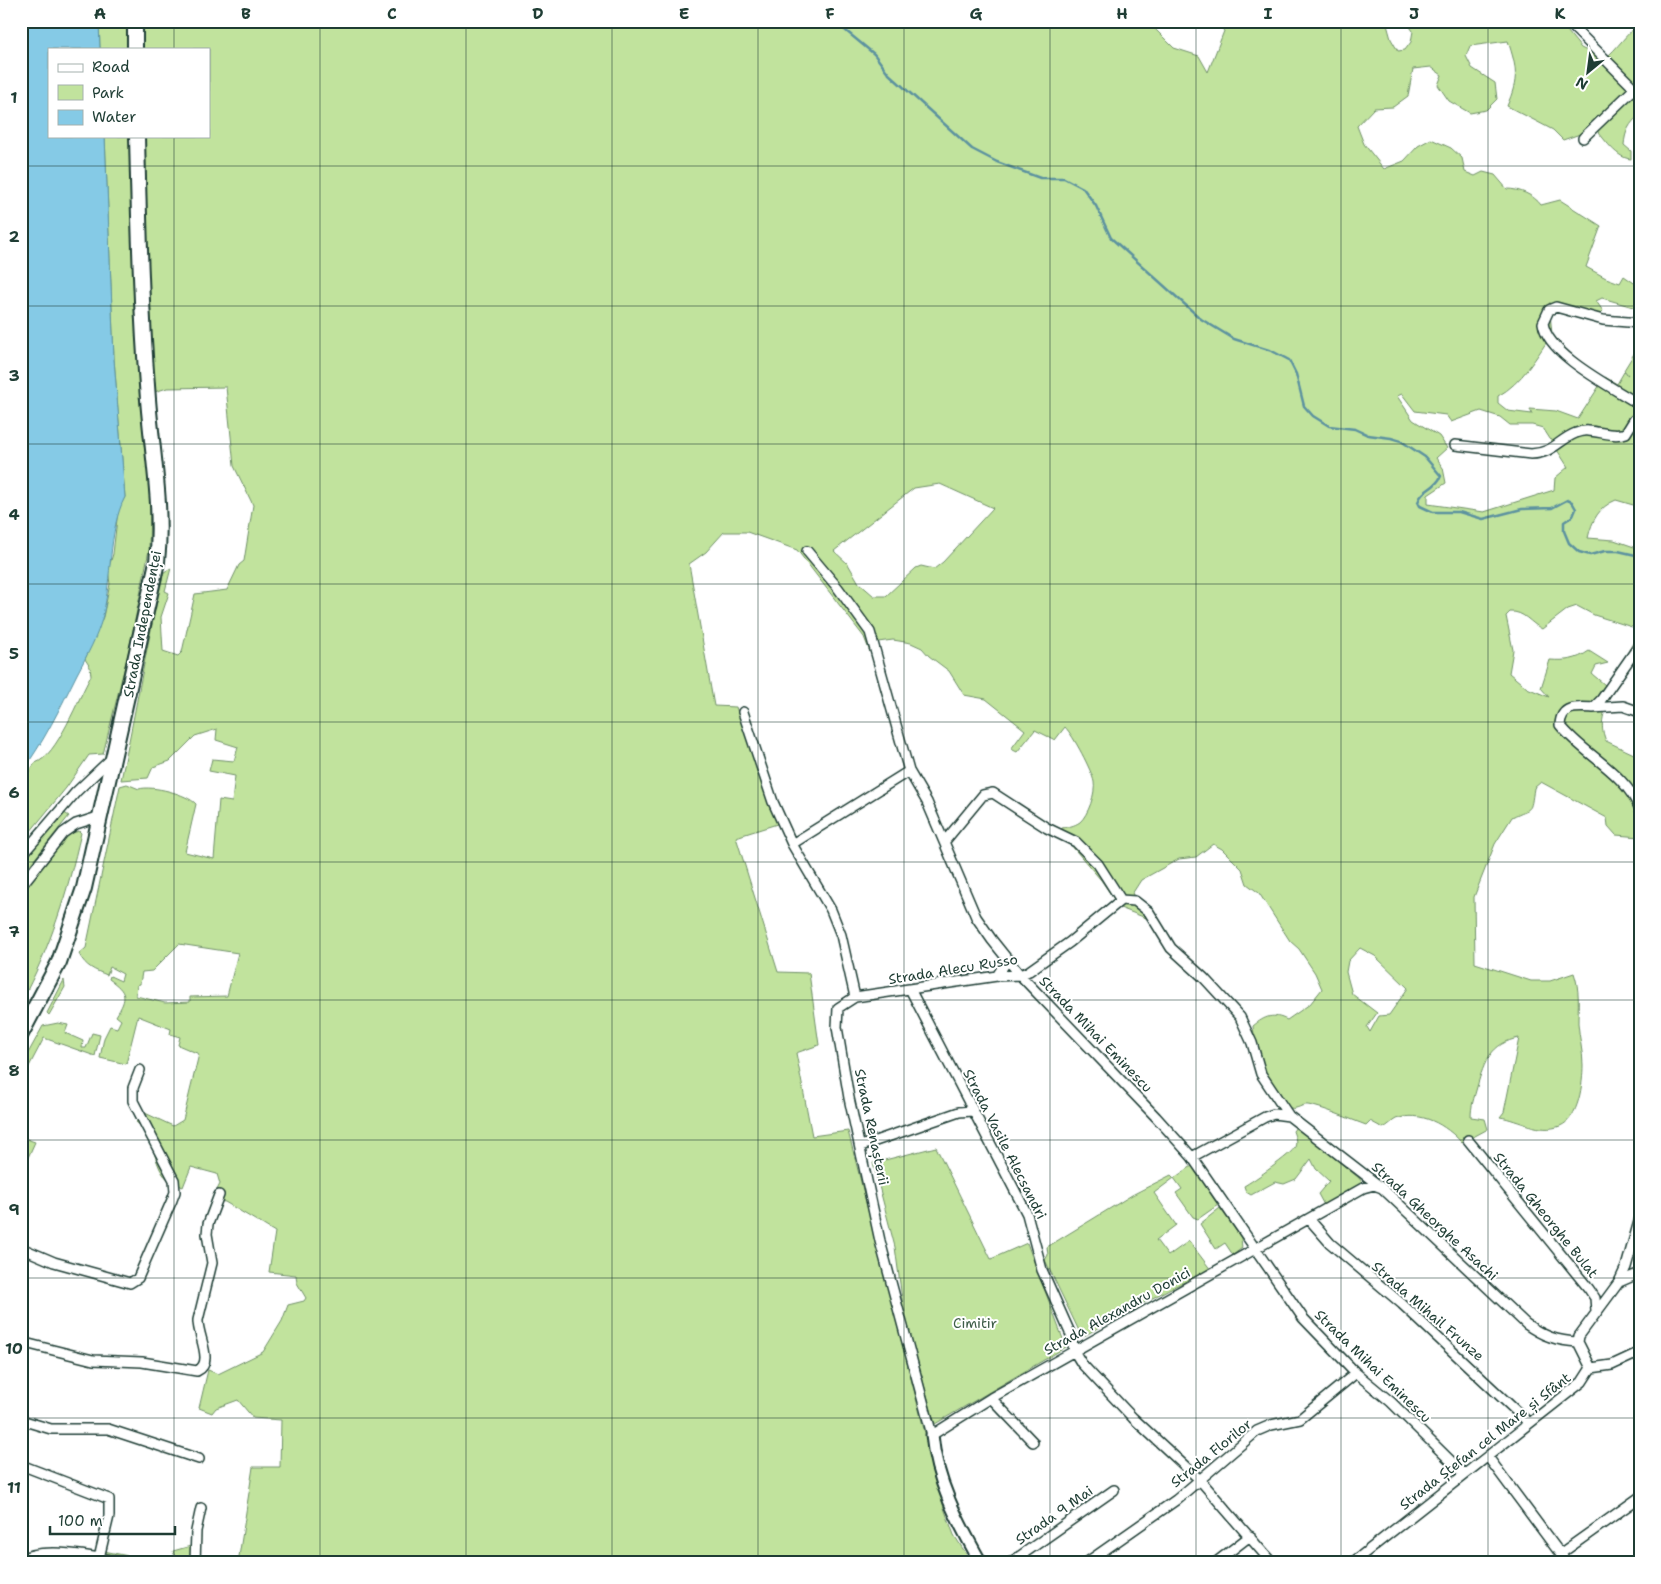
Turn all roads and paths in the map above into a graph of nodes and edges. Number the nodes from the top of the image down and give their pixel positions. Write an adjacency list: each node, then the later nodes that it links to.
1 (135, 21): 3 (main road)
2 (1567, 21): 4 (street)
3 (135, 48)
4 (1636, 92): 6 (street)
5 (137, 138): 16 (main road, Strada Independenței)
6 (1583, 138)
7 (1640, 323): 8 (street)
8 (1640, 405)
9 (1640, 415): 10 (street)
10 (1455, 445)
11 (807, 551): 17 (street, Strada Mihai Eminescu)
12 (1640, 644): 13 (street)
13 (1593, 708): 15 (street); 18 (street)
14 (742, 712): 21 (street)
15 (1640, 712)
16 (114, 756): 19 (main road, Strada Independenței); 22 (street)
17 (909, 771): 20 (street, Strada Mihai Eminescu); 21 (street)
18 (1640, 809)
19 (101, 816): 23 (street); 30 (main road, Strada Independenței)
20 (945, 840): 24 (street); 25 (street, Strada Mihai Eminescu)
21 (792, 844): 29 (street)
22 (21, 856)
23 (21, 886)
24 (1121, 900): 26 (street, Strada Alecu Russo); 33 (street, Strada Gheorghe Asachi)
25 (1008, 959): 26 (street, Strada Mihai Eminescu); 27 (street)
26 (1020, 975): 27 (street, Strada Alecu Russo); 36 (street, Strada Mihai Eminescu)
27 (998, 976): 28 (street, Strada Alecu Russo)
28 (911, 991): 29 (street, Strada Alecu Russo); 32 (street, Strada Vasile Alecsandri)
29 (855, 997): 35 (street, Strada Renașterii)
30 (21, 1034)
31 (140, 1070): 41 (street)
32 (972, 1111): 35 (street); 48 (street, Strada Vasile Alecsandri)
33 (1288, 1116): 36 (street); 37 (street, Strada Gheorghe Asachi)
34 (1468, 1140): 45 (street, Strada Gheorghe Bulat)
35 (860, 1146): 55 (street, Strada Renașterii)
36 (1192, 1157): 42 (street, Strada Mihai Eminescu)
37 (1382, 1188): 40 (street, Strada Alexandru Donici); 46 (street, Strada Gheorghe Asachi)
38 (219, 1195): 47 (street)
39 (1640, 1218): 44 (street)
40 (1309, 1219): 42 (street, Strada Alexandru Donici); 54 (street, Strada Mihail Frunze)
41 (21, 1248)
42 (1257, 1249): 48 (street, Strada Alexandru Donici); 51 (street, Strada Mihai Eminescu)
43 (1640, 1273): 44 (street)
44 (1619, 1282): 45 (street)
45 (1596, 1311): 46 (street)
46 (1578, 1342): 50 (street)
47 (22, 1344)
48 (1074, 1351): 52 (street, Strada Alexandru Donici); 61 (street, Strada Vasile Alecsandri)
49 (1637, 1357): 50 (street)
50 (1591, 1368): 54 (street, Strada Ștefan cel Mare și Sfânt)
51 (1356, 1373): 60 (street, Strada Mihai Eminescu); 61 (street, Strada Florilor)
52 (991, 1398): 55 (street, Strada Alexandru Donici); 56 (street)
53 (21, 1420): 58 (street)
54 (1529, 1423): 57 (street, Strada Ștefan cel Mare și Sfânt)
55 (932, 1435): 71 (street, Strada Renașterii)
56 (1033, 1442)
57 (1488, 1457): 60 (street, Strada Ștefan cel Mare și Sfânt); 66 (street)
58 (199, 1459)
59 (21, 1465): 67 (street)
60 (1464, 1474): 76 (street, Strada Ștefan cel Mare și Sfânt)
61 (1200, 1480): 65 (street, Strada Vasile Alecsandri); 73 (street, Strada Florilor)
62 (1114, 1490): 72 (street, Strada 9 Mai)
63 (1640, 1497): 66 (street)
64 (201, 1508): 70 (street)
65 (1250, 1536): 74 (street); 75 (street, Strada Vasile Alecsandri)
66 (1560, 1554): 77 (street)
67 (99, 1558): 68 (street); 69 (street)
68 (21, 1560)
69 (126, 1563)
70 (195, 1563)
71 (980, 1563)
72 (1010, 1563)
73 (1086, 1563)
74 (1216, 1563)
75 (1272, 1563)
76 (1352, 1563)
77 (1567, 1563)

